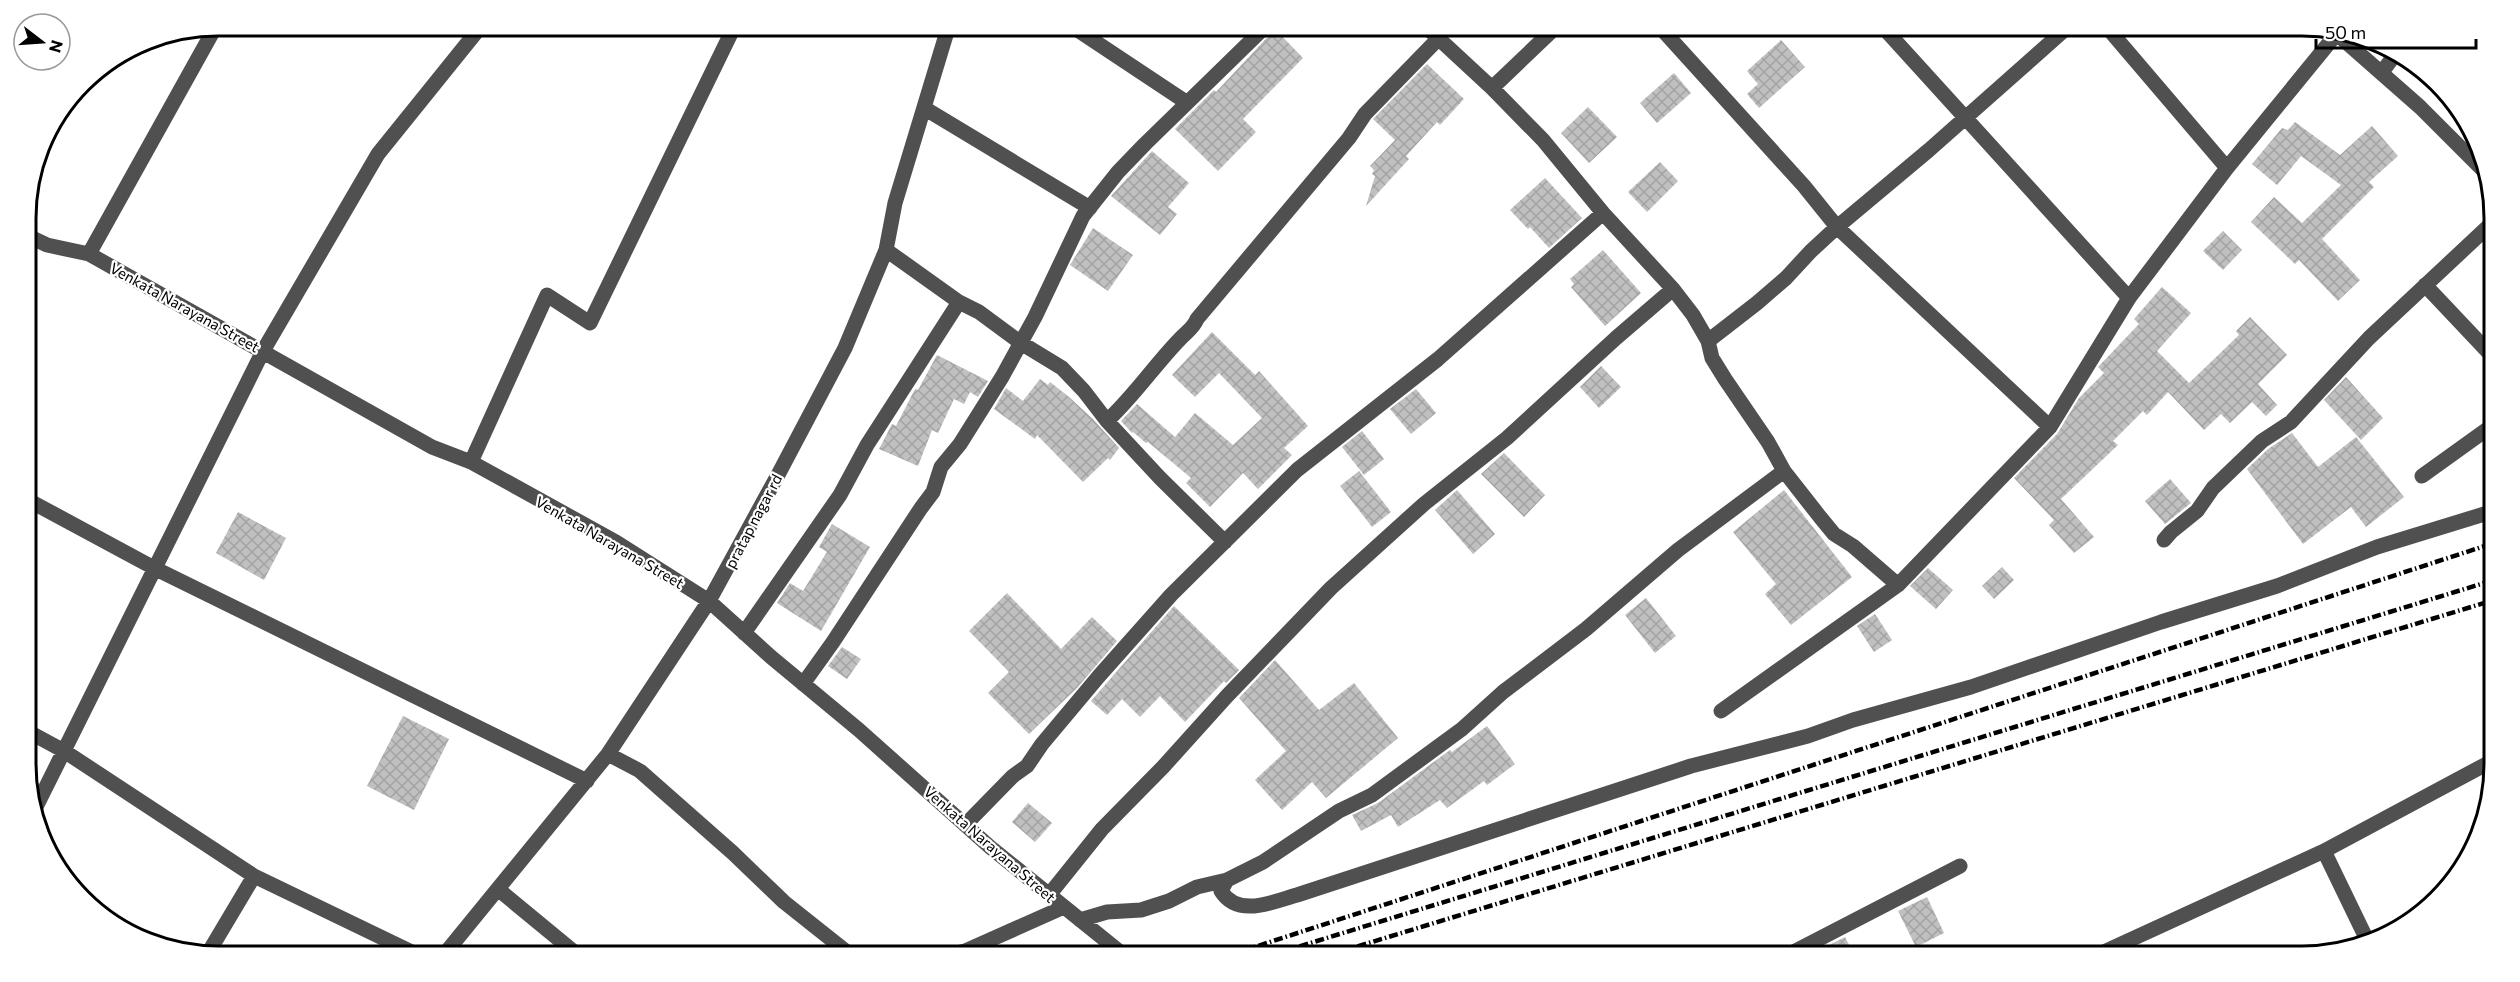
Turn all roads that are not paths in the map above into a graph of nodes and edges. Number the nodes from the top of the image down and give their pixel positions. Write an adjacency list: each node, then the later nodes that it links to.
1 (474, 36): 38 (street)
2 (730, 36): 42 (street)
3 (946, 36): 20 (street, pratap nagar rd)
4 (1089, 36): 19 (street)
5 (1256, 36): 19 (street)
6 (1435, 36): 14 (street)
7 (1547, 36): 18 (street)
8 (1667, 36): 26 (street)
9 (1890, 36): 21 (street)
10 (2059, 36): 21 (street)
11 (2114, 36): 23 (street)
12 (210, 37): 30 (street)
13 (2333, 38): 23 (street)
14 (1438, 39): 18 (street); 39 (street)
15 (2347, 42): 17 (street)
16 (2391, 60): 17 (street)
17 (2382, 72): 22 (street)
18 (1492, 88): 25 (street)
19 (1186, 102): 24 (street)
20 (924, 108): 24 (street); 29 (street, pratap nagar rd)
21 (1965, 118): 26 (street); 33 (street)
22 (2475, 162)
23 (2227, 168): 33 (street)
24 (1090, 208): 36 (street)
25 (1603, 213): 32 (street); 48 (street)
26 (1837, 227): 35 (street); 40 (street)
27 (2484, 230): 31 (street)
28 (36, 240): 30 (street, Venkata Narayana Street)
29 (886, 250): 34 (street); 51 (street, pratap nagar rd)
30 (89, 254): 38 (street, Venkata Narayana Street)
31 (2425, 285): 37 (street); 47 (street)
32 (1673, 289): 35 (street); 67 (street)
33 (2129, 298): 40 (street)
34 (959, 302): 36 (street); 52 (street)
35 (1708, 341): 43 (street)
36 (1021, 343): 39 (street); 53 (street)
37 (2484, 347)
38 (263, 351): 42 (street, Venkata Narayana Street); 49 (street)
39 (1107, 421): 48 (street)
40 (2050, 427): 50 (street)
41 (2484, 431): 44 (street)
42 (471, 462): 51 (street, Venkata Narayana Street)
43 (1784, 471): 50 (street); 65 (street)
44 (2422, 476)
45 (36, 505): 49 (street)
46 (2484, 514): 65 (street)
47 (2164, 540)
48 (1225, 542): 61 (street)
49 (156, 569): 56 (street); 59 (street)
50 (1898, 585): 54 (street)
51 (709, 601): 52 (street, Venkata Narayana Street); 57 (street, pratap nagar rd)
52 (744, 633): 53 (street, Venkata Narayana Street)
53 (803, 684): 61 (street, Venkata Narayana Street)
54 (1721, 711)
55 (36, 736): 56 (street)
56 (64, 751): 60 (street); 64 (street)
57 (608, 754): 59 (street, pratap nagar rd); 75 (street)
58 (2484, 765): 62 (street)
59 (587, 781): 66 (street, pratap nagar rd)
60 (39, 801)
61 (965, 825): 67 (street, Venkata Narayana Street)
62 (2324, 851): 70 (street); 79 (street)
63 (1960, 866): 78 (street)
64 (254, 876): 71 (street); 72 (street)
65 (1227, 880): 69 (street)
66 (499, 891): 73 (street, pratap nagar rd); 74 (street)
67 (1049, 895): 68 (street, Venkata Narayana Street)
68 (1064, 907): 69 (street, Venkata Narayana Street); 76 (street)
69 (1080, 920): 77 (street, Venkata Narayana Street)
70 (2364, 935)
71 (212, 946)
72 (399, 946)
73 (452, 946)
74 (567, 946)
75 (839, 946)
76 (976, 946)
77 (1112, 946)
78 (1805, 946)
79 (2117, 946)

